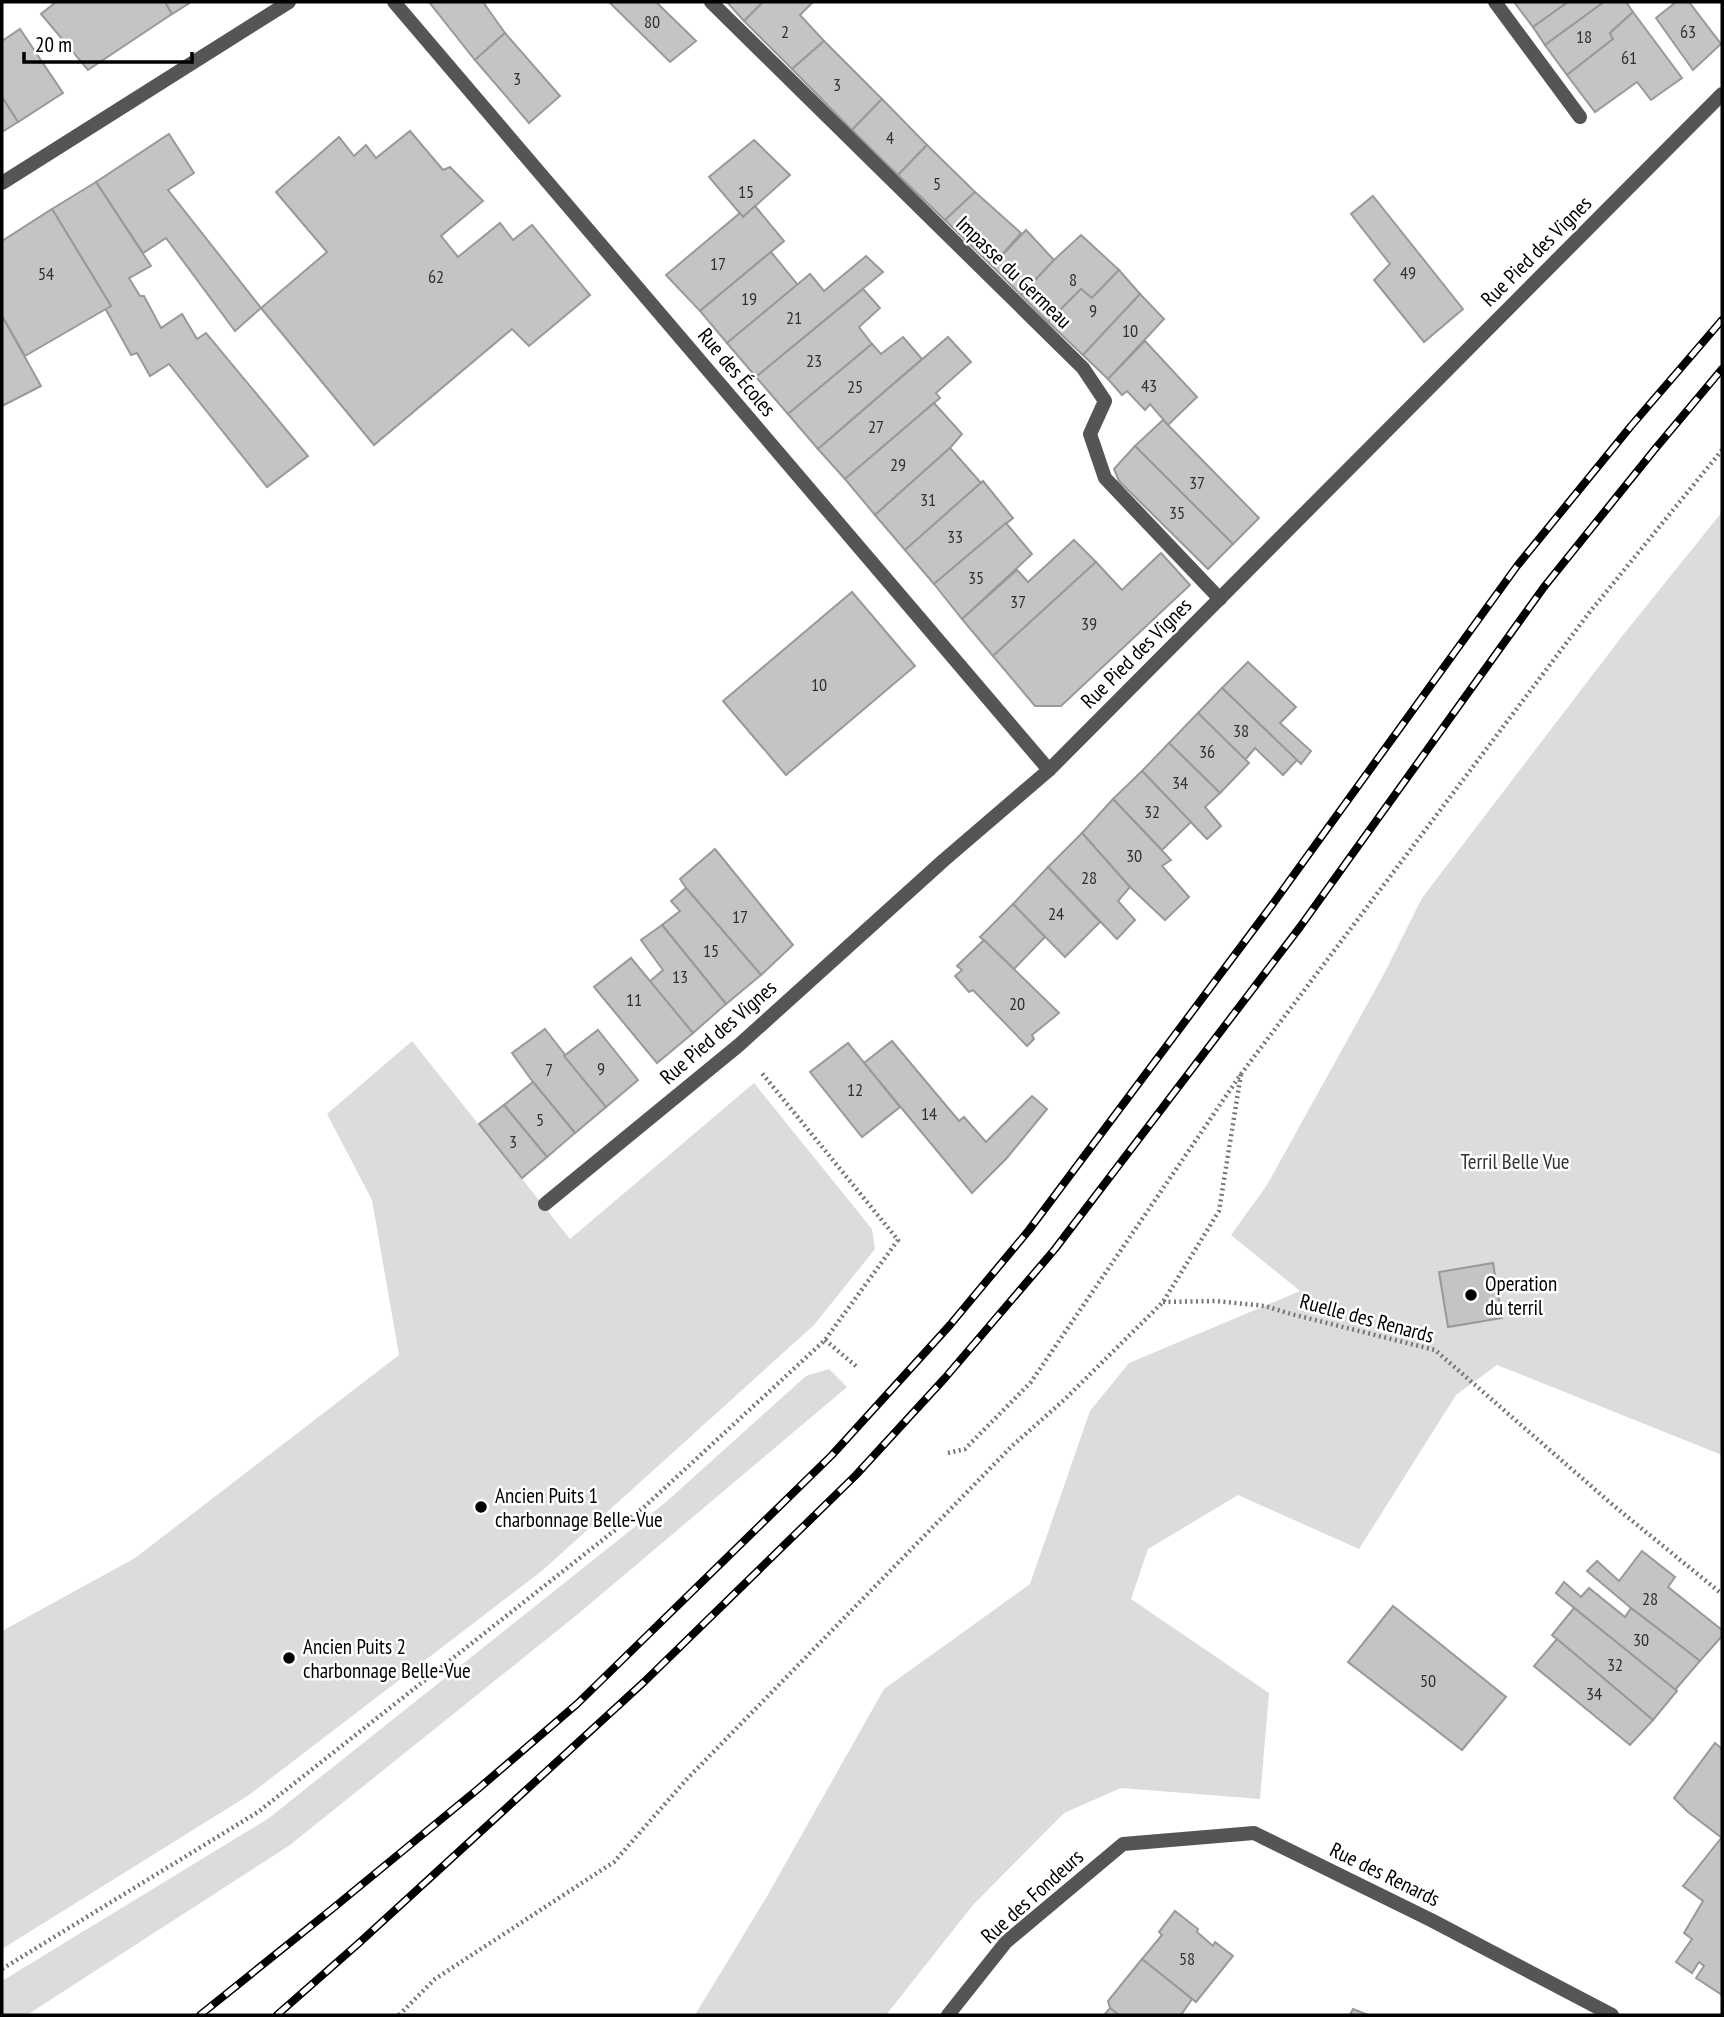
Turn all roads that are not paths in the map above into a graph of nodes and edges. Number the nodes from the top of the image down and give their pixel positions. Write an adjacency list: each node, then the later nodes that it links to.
1 (289, 2): 7 (street)
2 (394, 2): 9 (street, Rue des Écoles)
3 (711, 2): 8 (street, Impasse du Germeau)
4 (1495, 2): 6 (street)
5 (1722, 94): 8 (street, Rue Pied des Vignes)
6 (1580, 117)
7 (2, 183)
8 (1220, 598): 9 (street, Rue Pied des Vignes)
9 (1049, 770): 10 (street, Rue Pied des Vignes)
10 (545, 1204)
11 (1123, 1844): 12 (street, Rue des Fondeurs); 13 (street, Rue des Renards)
12 (947, 2015)
13 (1612, 2015)

